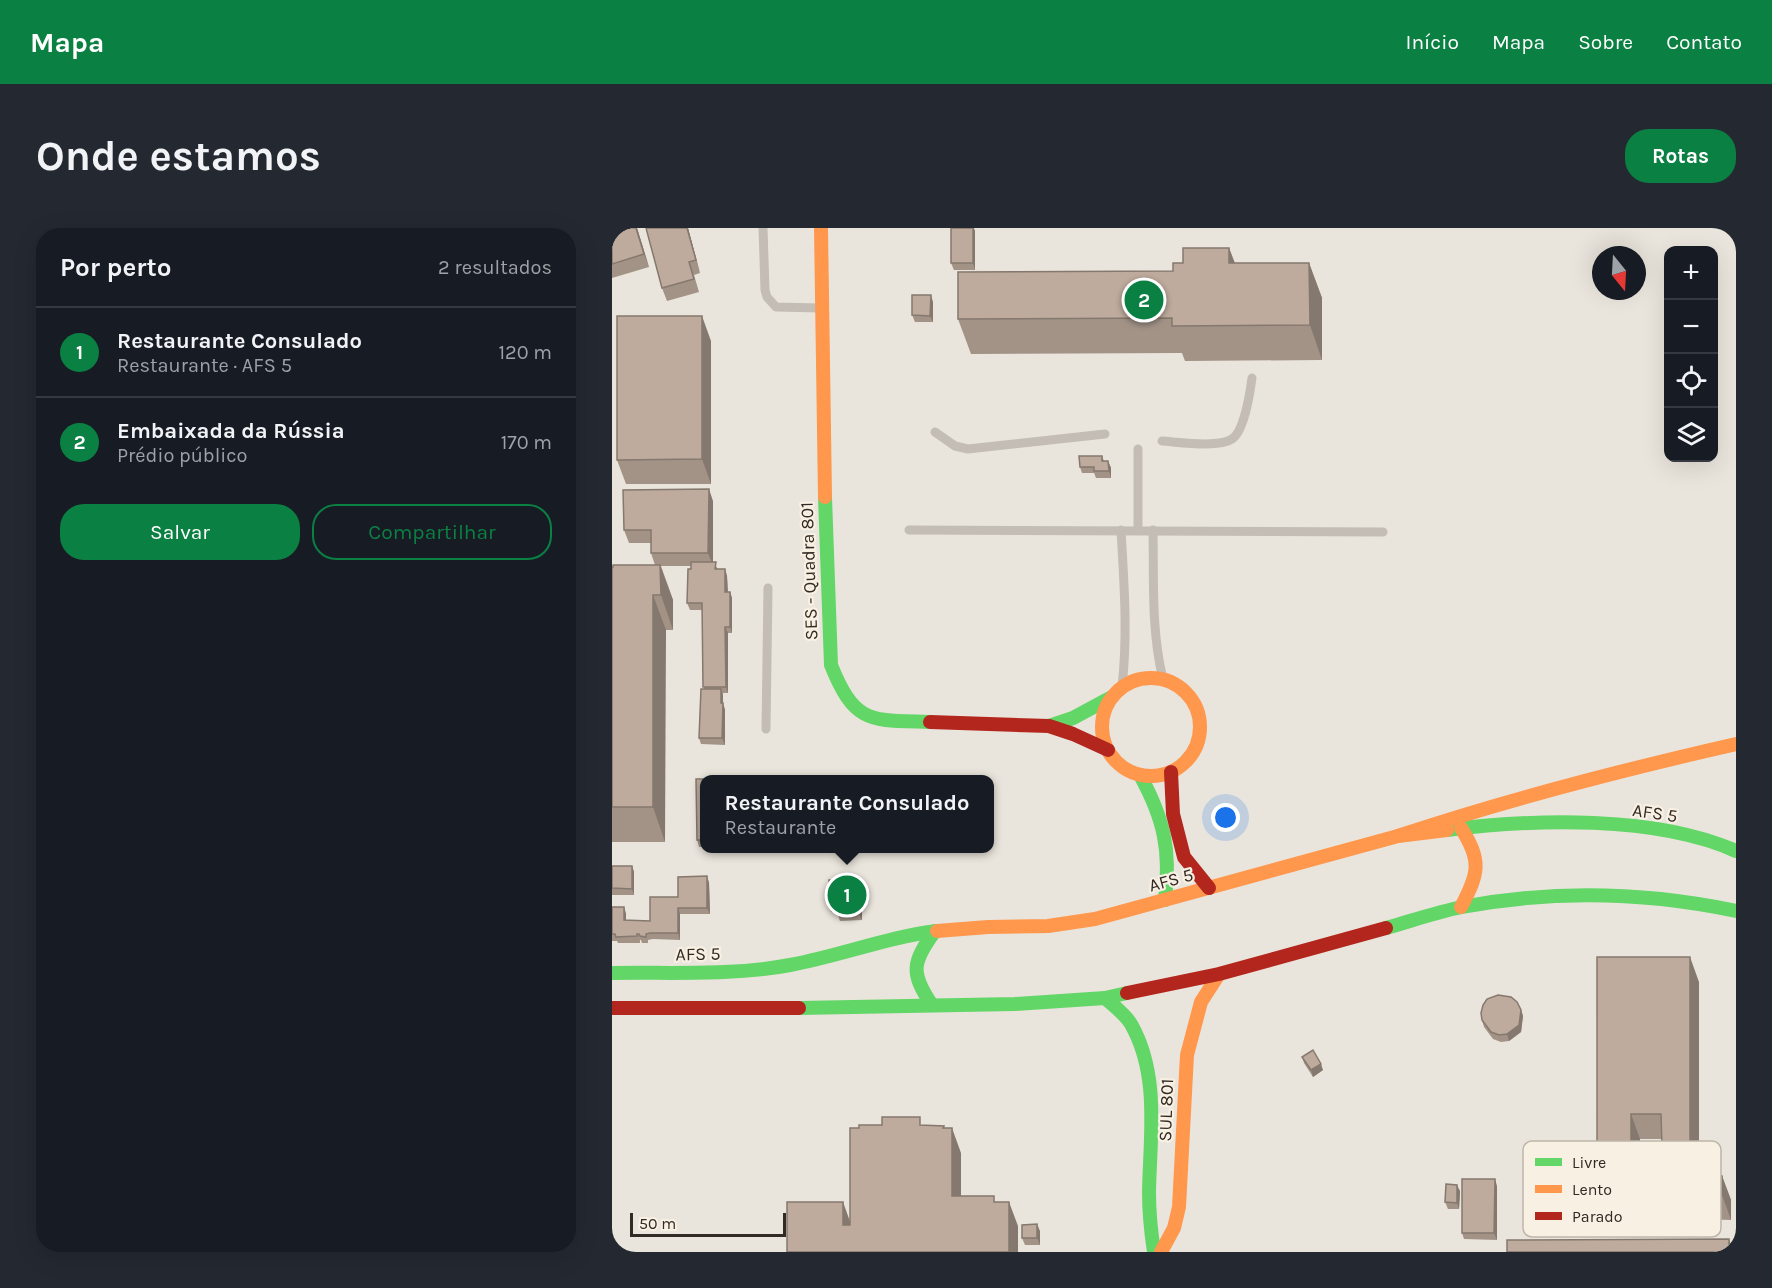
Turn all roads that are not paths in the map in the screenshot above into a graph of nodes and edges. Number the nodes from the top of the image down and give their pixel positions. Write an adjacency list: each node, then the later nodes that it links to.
1 (763, 228): 3 (lane)
2 (821, 228): 3 (main road, SES - Quadra 801)
3 (822, 309): 17 (main road, SES - Quadra 801)
4 (1252, 378): 7 (lane)
5 (935, 432): 6 (lane)
6 (1105, 434)
7 (1162, 441)
8 (1138, 449): 11 (lane)
9 (909, 530): 10 (lane)
10 (1121, 530): 11 (lane); 16 (lane)
11 (1138, 530): 12 (lane)
12 (1153, 530): 13 (lane); 15 (lane)
13 (1383, 531)
14 (768, 588): 18 (lane)
15 (1163, 679): 16 (main road); 21 (main road)
16 (1117, 692): 17 (main road, SES - Quadra 801); 20 (main road)
17 (1049, 726): 20 (main road, SES - Quadra 801)
18 (766, 729)
19 (1736, 744): 25 (main road)
20 (1108, 750): 22 (main road)
21 (1172, 772): 22 (main road); 24 (main road)
22 (1140, 775): 24 (main road)
23 (1461, 828): 25 (main road, AFS 5); 26 (main road, AFS 5); 29 (main road)
24 (1171, 833): 27 (main road); 28 (main road)
25 (1398, 836): 27 (main road, AFS 5)
26 (1736, 851)
27 (1209, 888): 28 (main road, AFS 5)
28 (1165, 900): 31 (main road, AFS 5)
29 (1461, 907): 30 (main road); 33 (main road)
30 (1736, 911)
31 (935, 931): 32 (main road, AFS 5); 35 (main road)
32 (612, 973)
33 (1220, 974): 34 (main road); 37 (main road, SUL 801)
34 (1105, 998): 35 (main road); 37 (main road, SUL 801)
35 (932, 1005): 36 (main road)
36 (612, 1008)
37 (1166, 1144): 38 (main road, SUL 801); 39 (main road, SUL 801)
38 (1154, 1252)
39 (1161, 1252)

